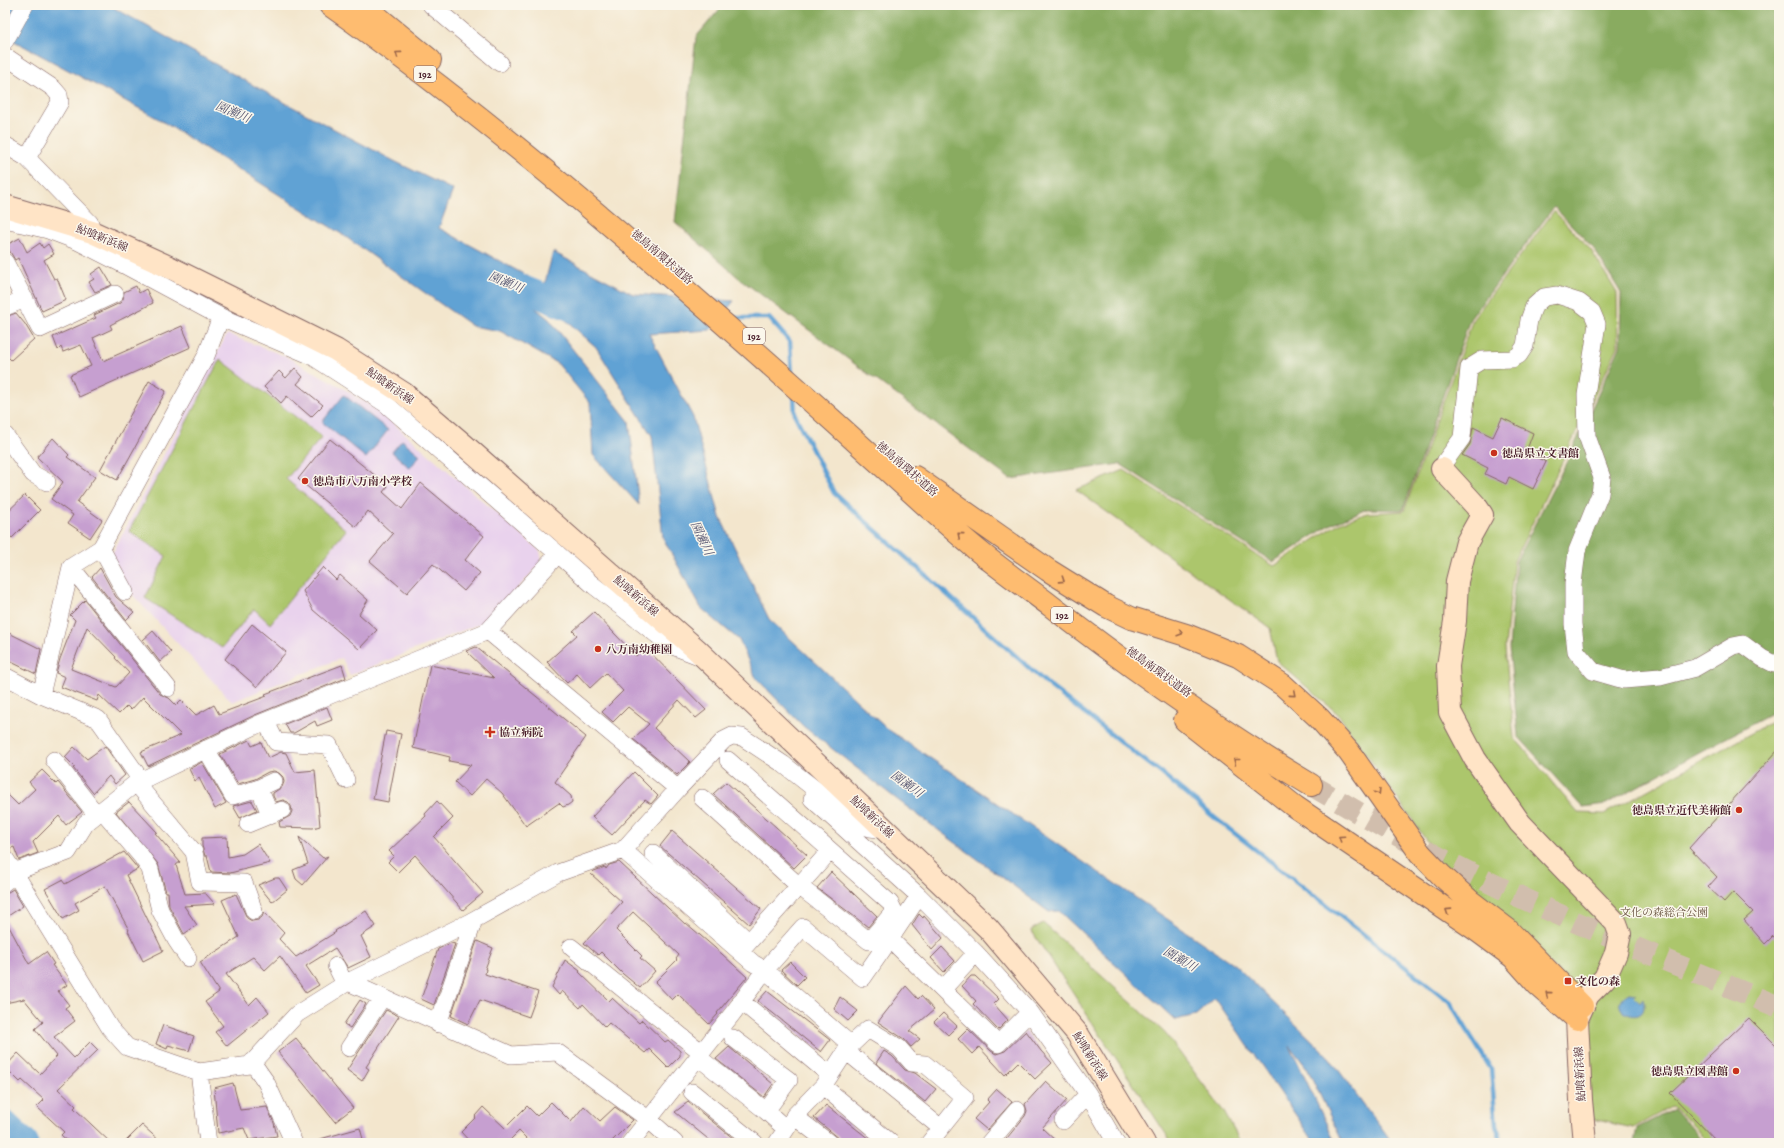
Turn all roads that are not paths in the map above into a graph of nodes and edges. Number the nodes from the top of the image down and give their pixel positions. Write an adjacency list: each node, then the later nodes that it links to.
1 (26, 5): 5 (street)
2 (330, 5): 8 (highway, 192, one-way to 2)
3 (363, 5): 8 (highway, 192)
4 (431, 5): 7 (street)
5 (6, 40)
6 (5, 56): 10 (street)
7 (500, 63)
8 (519, 140): 20 (highway, 徳島南環状道路 / 192)
9 (5, 145): 10 (street)
10 (27, 158): 13 (street)
11 (5, 206): 13 (main road, 鮎喰新浜線)
12 (5, 220): 13 (street)
13 (89, 239): 14 (main road, 鮎喰新浜線)
14 (111, 249): 19 (street); 31 (main road, 鮎喰新浜線)
15 (5, 262): 17 (street)
16 (115, 294): 17 (street)
17 (25, 299): 18 (street)
18 (5, 308)
19 (221, 317): 25 (street); 27 (street)
20 (835, 415): 23 (highway, 徳島南環状道路 / 192); 26 (highway, 徳島南環状道路 / 192, one-way to 20)
21 (5, 435): 24 (street)
22 (1442, 469): 32 (street); 69 (main road)
23 (915, 477): 26 (highway, 徳島南環状道路 / 192); 69 (highway, one-way to 69)
24 (47, 482)
25 (101, 548): 28 (street); 29 (street)
26 (978, 550): 69 (highway, one-way to 26)
27 (558, 554): 30 (street); 31 (street)
28 (71, 567): 34 (street); 35 (street)
29 (125, 592)
30 (488, 631): 36 (street); 43 (street)
31 (708, 660): 47 (main road, 鮎喰新浜線)
32 (1779, 662)
33 (5, 676): 35 (street)
34 (168, 688)
35 (41, 695): 42 (street)
36 (266, 722): 38 (street); 41 (street)
37 (742, 737): 43 (street); 47 (street); 54 (street)
38 (206, 750): 42 (street); 46 (street)
39 (54, 760): 45 (street)
40 (728, 760): 49 (street)
41 (346, 780)
42 (138, 781): 45 (street); 55 (street)
43 (678, 789): 48 (street)
44 (702, 798): 53 (street)
45 (99, 812): 52 (street); 61 (street)
46 (248, 824)
47 (886, 830): 78 (main road, 鮎喰新浜線)
48 (623, 850): 56 (street); 59 (street)
49 (830, 851): 53 (street); 53 (street)
50 (653, 853): 59 (street)
51 (5, 858): 52 (street)
52 (10, 877): 76 (street)
53 (799, 886): 59 (street)
54 (919, 896): 57 (street); 60 (street)
55 (254, 910)
56 (474, 920): 64 (street); 70 (street)
57 (890, 939): 63 (street); 65 (street)
58 (571, 947): 74 (street)
59 (745, 947): 63 (street)
60 (976, 953): 65 (street); 68 (street)
61 (188, 958)
62 (336, 966): 64 (street)
63 (765, 970): 67 (street); 73 (street)
64 (347, 983): 66 (street); 75 (street)
65 (943, 989): 68 (street)
66 (382, 998): 70 (street); 72 (street)
67 (741, 1001): 74 (street); 77 (street)
68 (1030, 1012): 80 (street)
69 (1580, 1013): 99 (main road, 鮎喰新浜線)
70 (438, 1024): 83 (street)
71 (733, 1038): 82 (street)
72 (349, 1048)
73 (848, 1048): 77 (street); 85 (street); 85 (street)
74 (700, 1054): 82 (street); 83 (street)
75 (252, 1062): 76 (street); 88 (street)
76 (199, 1072): 87 (street)
77 (826, 1081): 86 (street); 93 (street)
78 (1108, 1084): 97 (street); 98 (main road, 鮎喰新浜線)
79 (692, 1092): 91 (street)
80 (1088, 1094): 84 (street); 96 (street)
81 (1018, 1110): 95 (street)
82 (766, 1111): 86 (street)
83 (648, 1119): 89 (street); 90 (street)
84 (1063, 1121)
85 (942, 1128): 94 (street)
86 (786, 1130): 92 (street)
87 (208, 1143)
88 (294, 1143)
89 (630, 1143)
90 (675, 1143)
91 (755, 1143)
92 (829, 1143)
93 (891, 1143)
94 (929, 1143)
95 (989, 1143)
96 (1116, 1143)
97 (1124, 1143)
98 (1144, 1143)
99 (1585, 1143)

